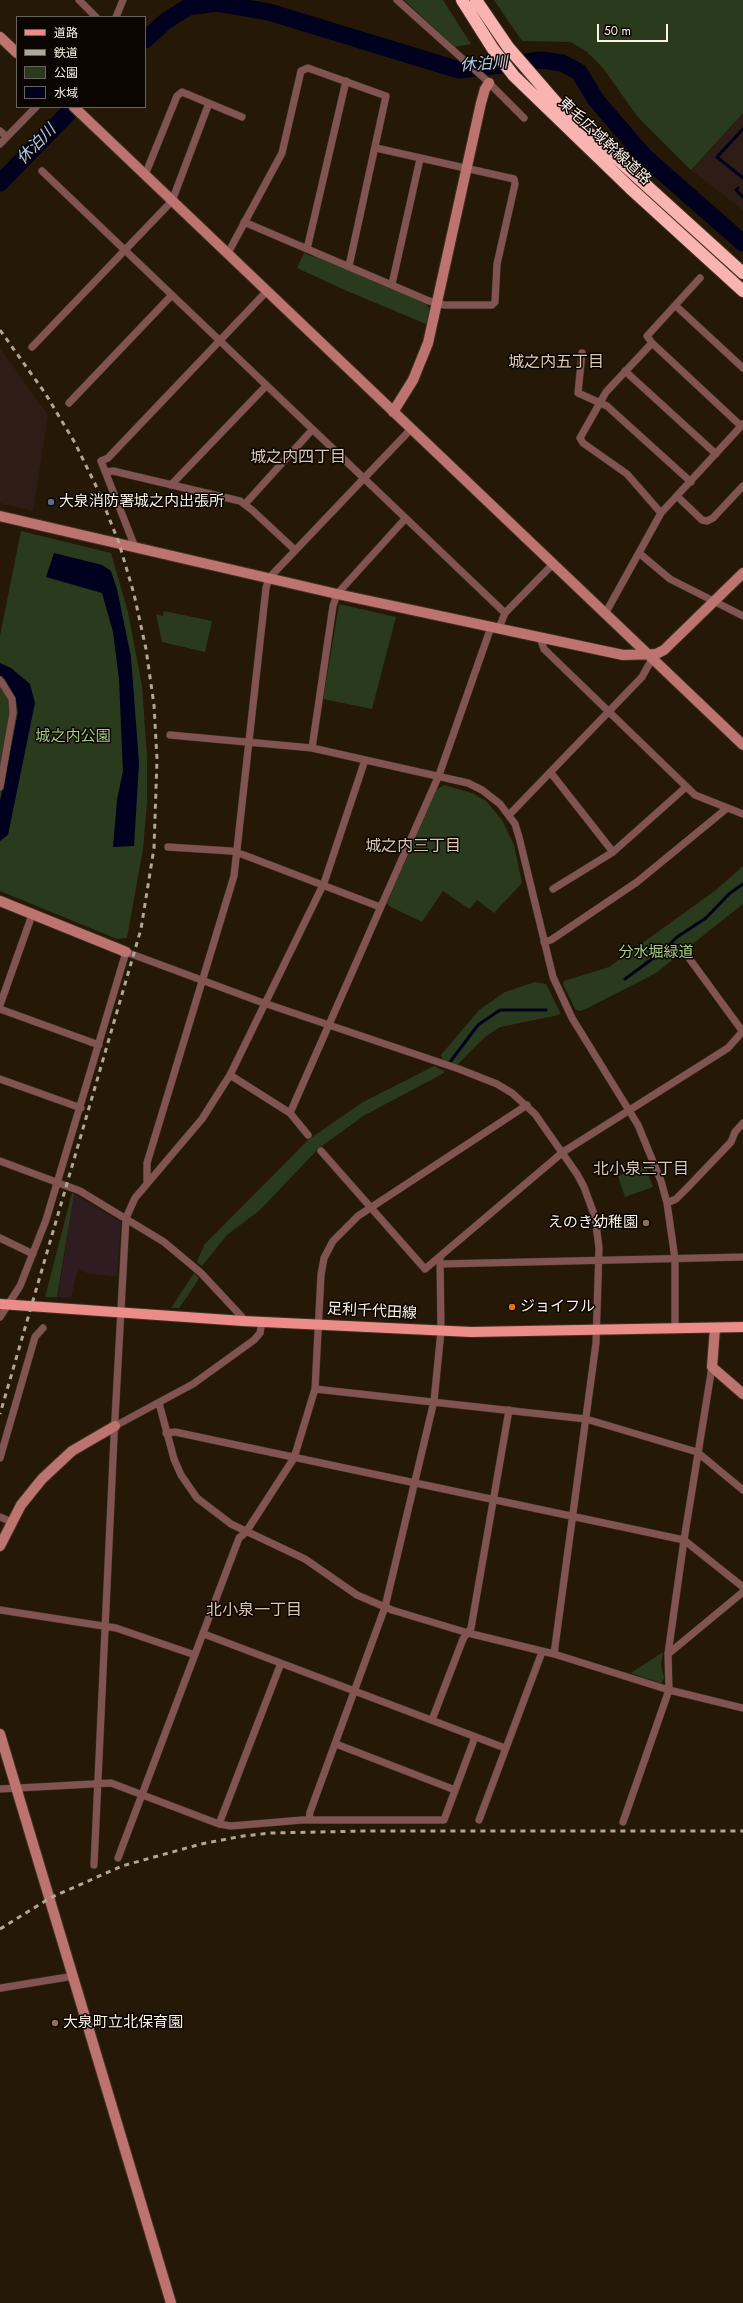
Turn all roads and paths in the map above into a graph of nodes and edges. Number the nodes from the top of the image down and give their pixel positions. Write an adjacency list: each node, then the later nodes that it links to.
1 (79, 0): 6 (street)
2 (123, 0): 7 (street)
3 (397, 0): 11 (street)
4 (462, 0): 35 (highway, 東毛広域幹線道路)
5 (476, 0): 31 (highway, 東毛広域幹線道路)
6 (95, 16)
7 (116, 16)
8 (0, 37): 9 (street)
9 (16, 52)
10 (346, 81): 20 (street); 26 (street); 27 (street)
11 (487, 81): 16 (street); 22 (street)
12 (208, 103): 15 (street); 24 (street); 25 (street)
13 (35, 108): 18 (street)
14 (75, 108): 24 (street)
15 (242, 118)
16 (524, 118)
17 (0, 131): 18 (street)
18 (7, 137): 19 (street)
19 (0, 144)
20 (376, 148): 21 (street); 30 (street)
21 (420, 159): 22 (street); 33 (street)
22 (466, 169): 37 (street); 37 (street)
23 (42, 171): 28 (street)
24 (146, 175): 25 (street)
25 (172, 201): 28 (street); 29 (street)
26 (244, 222): 27 (street); 29 (street)
27 (307, 248): 30 (street)
28 (124, 250): 36 (street); 41 (street)
29 (228, 253): 34 (street)
30 (349, 266): 33 (street)
31 (743, 273)
32 (700, 278): 38 (street)
33 (392, 284): 37 (street)
34 (267, 291): 39 (street); 48 (street)
35 (743, 291)
36 (171, 296): 39 (street); 47 (street)
37 (436, 304): 48 (street)
38 (676, 306): 40 (street); 43 (street)
39 (220, 341): 45 (street); 53 (street)
40 (652, 343): 44 (street); 49 (street)
41 (32, 347)
42 (582, 353): 46 (street)
43 (743, 368)
44 (625, 371): 46 (street); 52 (street)
45 (266, 386): 51 (street); 56 (street)
46 (600, 401): 55 (street); 60 (street)
47 (68, 403)
48 (393, 412): 50 (street)
49 (742, 425): 52 (street)
50 (411, 428): 54 (street); 66 (street)
51 (312, 430): 54 (street); 59 (street)
52 (716, 454): 55 (street)
53 (106, 472): 56 (street); 63 (street)
54 (362, 479): 62 (street); 64 (street)
55 (691, 482): 58 (street)
56 (171, 485): 59 (street)
57 (743, 486): 58 (street)
58 (678, 497): 60 (street)
59 (245, 504): 64 (street)
60 (661, 514): 65 (street)
61 (0, 516): 63 (street)
62 (405, 519): 69 (street); 71 (street)
63 (135, 547): 68 (street)
64 (295, 550): 68 (street)
65 (639, 553): 70 (street); 72 (street)
66 (553, 564): 71 (street); 72 (street)
67 (743, 573): 70 (street)
68 (269, 578): 69 (street); 80 (street)
69 (337, 594): 74 (street); 82 (street)
70 (714, 602): 73 (street); 76 (street)
71 (505, 613): 74 (street)
72 (605, 614): 76 (street)
73 (743, 616)
74 (495, 628): 75 (street); 85 (street)
75 (540, 638): 76 (street); 78 (street)
76 (650, 657): 78 (street); 81 (street)
77 (0, 680): 86 (street)
78 (610, 712): 84 (street); 87 (street)
79 (170, 735): 80 (street)
80 (250, 742): 82 (street); 93 (street)
81 (743, 745)
82 (312, 748): 83 (street)
83 (365, 760): 85 (street); 94 (street)
84 (550, 773): 90 (street); 92 (street)
85 (439, 775): 90 (street); 97 (street)
86 (0, 787)
87 (686, 787): 88 (street); 92 (street)
88 (726, 809): 89 (street); 99 (street)
89 (743, 814)
90 (509, 815): 99 (street)
91 (168, 847): 93 (street)
92 (612, 852): 95 (street)
93 (237, 853): 94 (street); 102 (street)
94 (324, 883): 97 (street); 103 (street)
95 (553, 889)
96 (0, 901): 98 (street)
97 (380, 907): 106 (street)
98 (32, 915): 100 (street); 104 (street)
99 (544, 942): 113 (street)
100 (126, 952): 102 (street); 108 (street)
101 (686, 954): 107 (street)
102 (202, 981): 103 (street); 121 (street)
103 (266, 1003): 106 (street); 109 (street)
104 (0, 1005)
105 (0, 1009): 108 (street)
106 (329, 1026): 111 (street); 114 (street)
107 (743, 1032): 113 (street)
108 (98, 1045): 112 (street)
109 (230, 1076): 114 (street); 121 (street)
110 (0, 1079): 112 (street)
111 (527, 1105): 118 (street); 123 (street)
112 (81, 1108): 120 (street)
113 (630, 1110): 118 (street); 122 (street)
114 (290, 1113): 116 (street)
115 (743, 1123): 122 (street)
116 (308, 1135)
117 (321, 1151): 123 (street)
118 (563, 1152): 129 (street); 130 (street)
119 (0, 1161): 120 (street)
120 (58, 1182): 124 (street); 126 (street)
121 (147, 1182): 124 (street)
122 (667, 1203): 128 (street)
123 (372, 1208): 129 (street); 136 (street)
124 (126, 1218): 132 (street); 134 (street)
125 (0, 1238): 126 (street)
126 (33, 1254): 131 (street)
127 (743, 1257): 128 (street)
128 (675, 1258): 130 (street); 140 (street)
129 (440, 1260): 130 (street); 141 (street)
130 (600, 1260): 142 (street)
131 (5, 1305): 132 (main road, 足利千代田線); 133 (street)
132 (121, 1313): 134 (main road, 足利千代田線); 150 (street)
133 (0, 1317)
134 (243, 1321): 135 (main road, 足利千代田線)
135 (262, 1322): 136 (main road, 足利千代田線); 147 (street)
136 (318, 1324): 141 (main road, 足利千代田線); 144 (street)
137 (743, 1327): 139 (main road, 足利千代田線)
138 (43, 1328): 153 (street)
139 (715, 1328): 140 (main road, 足利千代田線); 143 (street)
140 (674, 1329): 142 (main road, 足利千代田線)
141 (441, 1331): 142 (main road, 足利千代田線); 146 (street)
142 (597, 1331): 149 (street)
143 (712, 1366): 145 (street); 152 (street)
144 (315, 1389): 146 (street); 154 (street)
145 (743, 1394)
146 (434, 1401): 148 (street); 155 (street)
147 (159, 1403): 150 (street); 151 (street)
148 (509, 1410): 149 (street); 157 (street)
149 (586, 1419): 152 (street); 158 (street)
150 (115, 1426): 160 (street); 168 (street)
151 (166, 1433): 154 (street); 161 (street)
152 (697, 1452): 156 (street); 162 (street)
153 (0, 1458)
154 (294, 1458): 155 (street); 161 (street)
155 (413, 1483): 157 (street); 166 (street)
156 (743, 1490)
157 (495, 1500): 158 (street); 169 (street)
158 (572, 1516): 162 (street); 172 (street)
159 (0, 1517): 160 (street)
160 (12, 1522): 163 (street)
161 (246, 1532): 166 (street); 170 (street)
162 (684, 1540): 164 (street); 173 (street)
163 (0, 1546)
164 (743, 1587)
165 (743, 1592): 173 (street)
166 (385, 1607): 169 (street); 177 (street)
167 (0, 1610): 168 (street)
168 (106, 1627): 174 (street); 184 (street)
169 (468, 1633): 171 (street); 179 (street)
170 (204, 1634): 174 (street); 175 (street)
171 (542, 1652): 172 (street); 183 (street)
172 (554, 1654): 176 (street)
173 (668, 1654): 176 (street)
174 (195, 1655): 188 (street)
175 (281, 1663): 177 (street); 192 (street)
176 (669, 1690): 178 (street); 191 (street)
177 (354, 1691): 179 (street); 182 (street)
178 (743, 1708)
179 (432, 1720): 181 (street)
180 (0, 1734): 185 (street)
181 (475, 1737): 183 (street); 187 (street)
182 (336, 1744): 187 (street); 189 (street)
183 (505, 1748): 190 (street)
184 (99, 1783): 185 (street); 188 (street); 194 (street)
185 (17, 1788): 186 (street); 195 (street)
186 (0, 1790)
187 (455, 1790): 189 (street)
188 (142, 1795): 192 (street); 193 (street)
189 (309, 1820): 192 (street)
190 (479, 1820)
191 (623, 1822)
192 (219, 1824)
193 (118, 1858)
194 (94, 1865)
195 (74, 1976): 196 (street); 197 (street)
196 (1, 1988)
197 (171, 2303)

